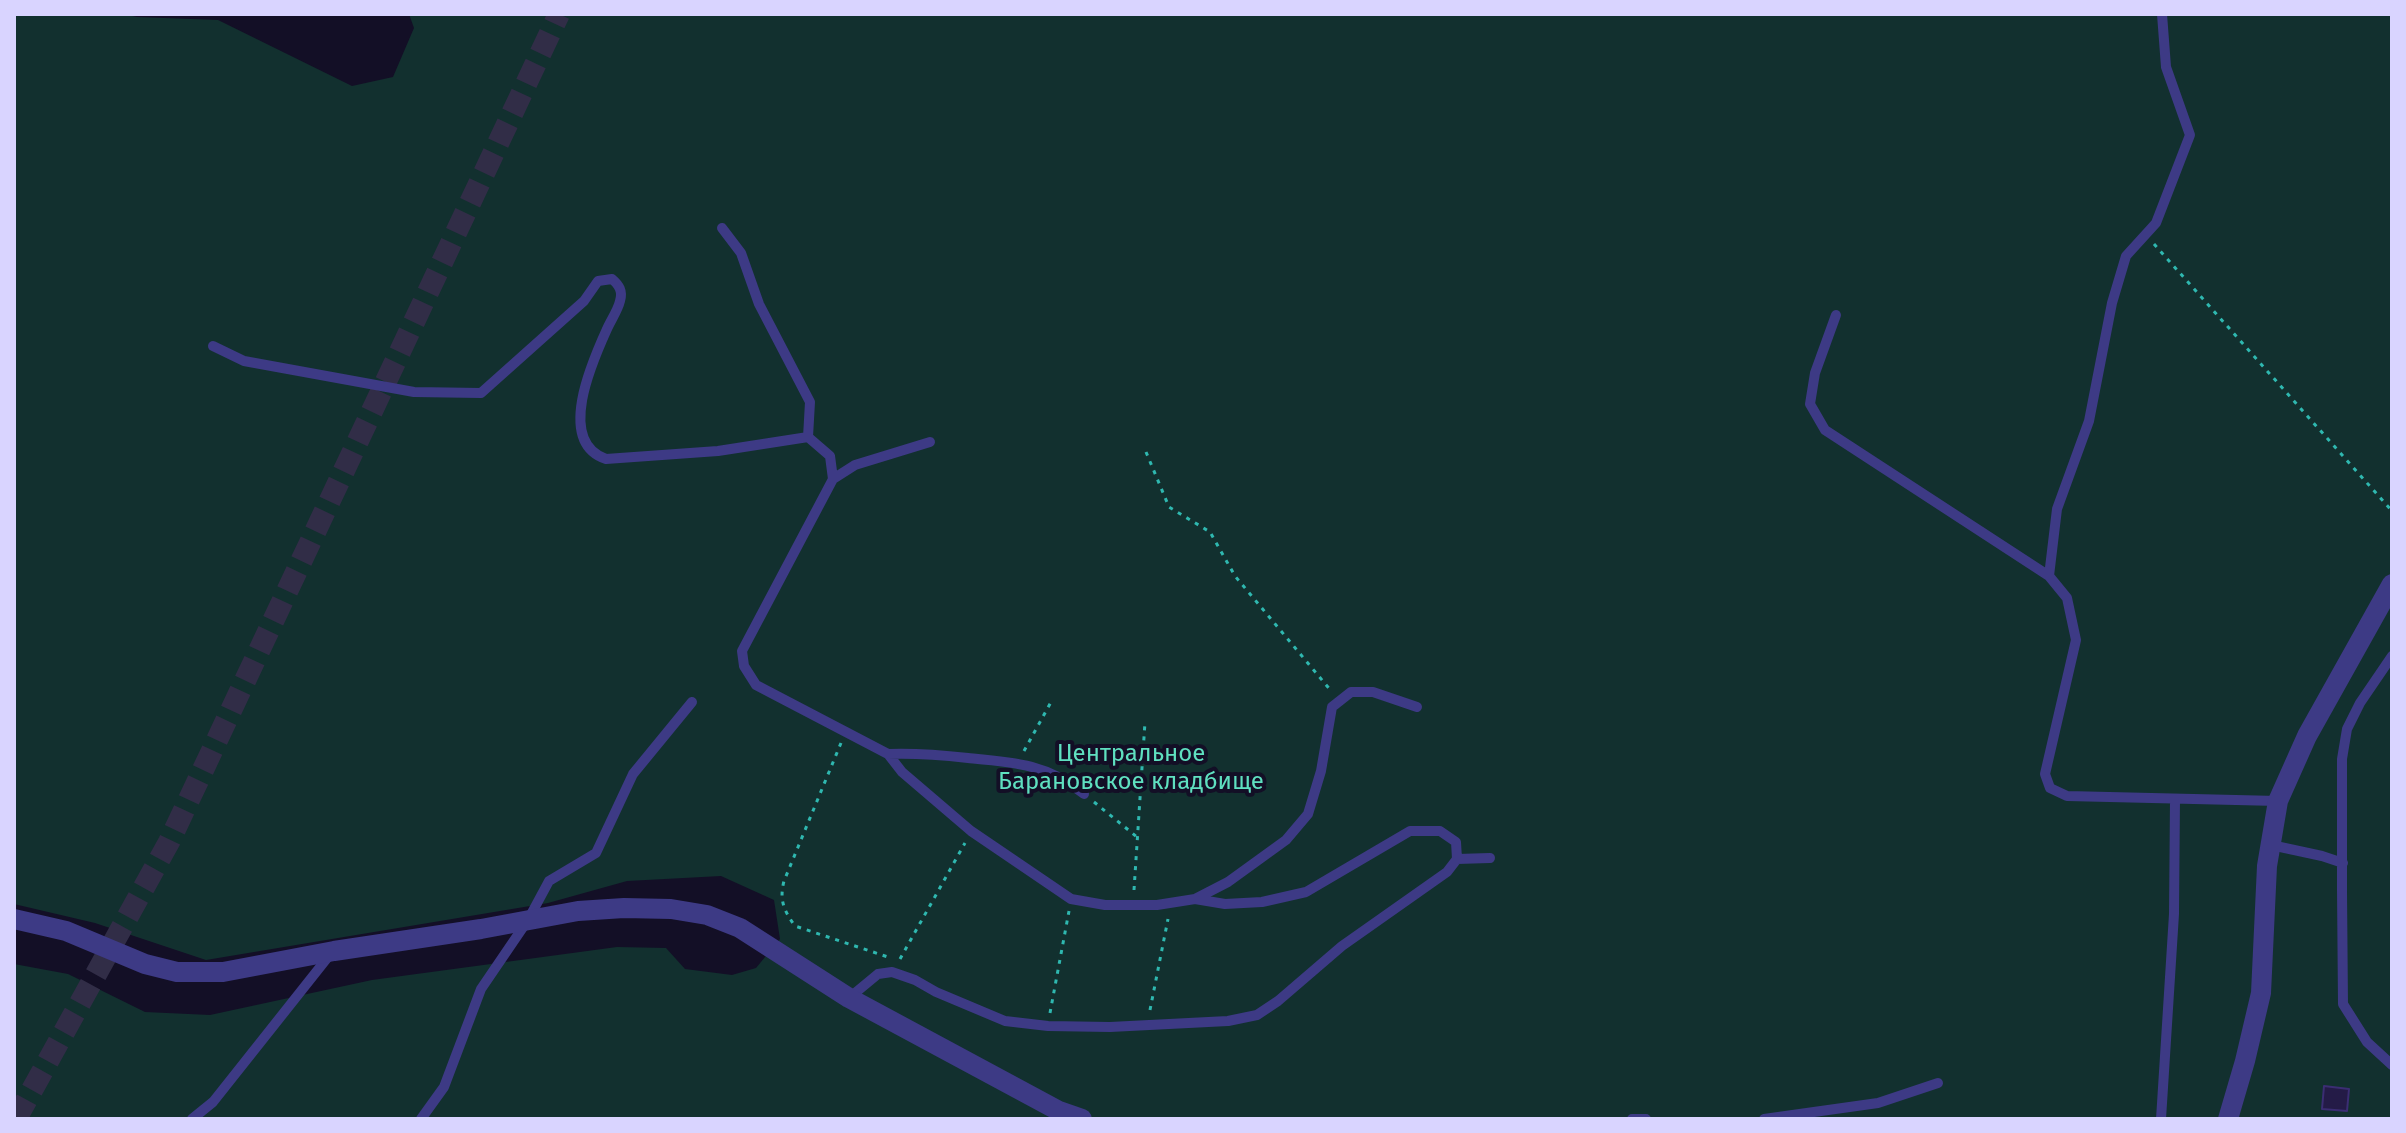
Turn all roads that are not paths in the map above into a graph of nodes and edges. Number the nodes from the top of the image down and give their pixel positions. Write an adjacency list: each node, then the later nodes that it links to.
1 (2162, 14): 8 (lane)
2 (722, 228): 5 (lane)
3 (1836, 315): 8 (lane)
4 (213, 346): 5 (lane)
5 (808, 437): 7 (lane)
6 (930, 442): 7 (lane)
7 (833, 479): 13 (lane)
8 (2049, 576): 15 (lane)
9 (2388, 597): 16 (street)
10 (2392, 656): 20 (lane)
11 (692, 702): 23 (lane)
12 (1417, 707): 21 (lane)
13 (888, 754): 14 (lane); 21 (lane)
14 (1084, 794)
15 (2175, 799): 16 (lane); 34 (lane)
16 (2278, 801): 17 (street)
17 (2271, 845): 20 (lane); 35 (street)
18 (1490, 858): 19 (lane)
19 (1457, 859): 21 (lane); 25 (lane)
20 (2343, 863): 26 (lane)
21 (1195, 899)
22 (14, 919): 24 (street)
23 (528, 920): 24 (street); 25 (street); 29 (lane)
24 (334, 951): 28 (lane)
25 (849, 998): 30 (street)
26 (2392, 1065)
27 (1938, 1083): 33 (lane)
28 (192, 1119)
29 (421, 1119)
30 (1082, 1119)
31 (1632, 1119): 32 (lane)
32 (1646, 1119)
33 (1764, 1119)
34 (2161, 1119)
35 (2228, 1119)

